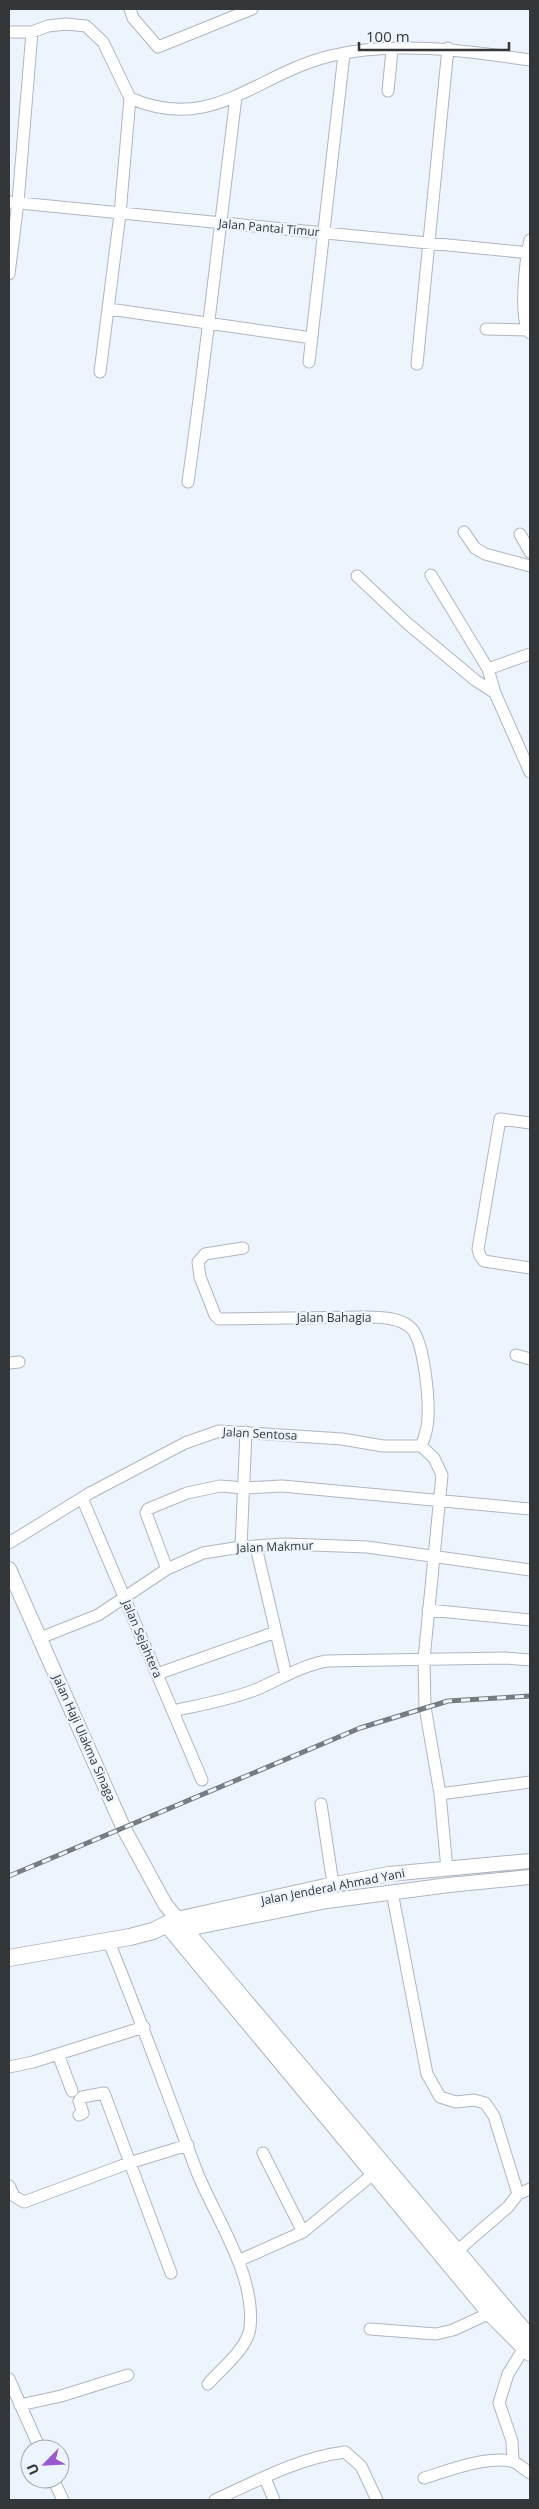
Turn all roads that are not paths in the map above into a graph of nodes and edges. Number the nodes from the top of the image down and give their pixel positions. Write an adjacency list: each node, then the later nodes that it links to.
1 (130, 9): 2 (street)
2 (252, 9)
3 (9, 32): 4 (street)
4 (32, 32): 11 (street); 12 (street)
5 (448, 48): 6 (street); 8 (street); 17 (street)
6 (392, 50): 7 (street); 9 (street)
7 (344, 54): 10 (street); 15 (street)
8 (530, 60)
9 (388, 91)
10 (236, 97): 11 (street); 14 (street)
11 (130, 98): 13 (street)
12 (13, 202): 13 (street, Jalan Pantai Timur); 19 (street)
13 (120, 214): 14 (street, Jalan Pantai Timur); 20 (street)
14 (220, 224): 15 (street, Jalan Pantai Timur); 21 (street)
15 (324, 232): 17 (street, Jalan Pantai Timur); 24 (street)
16 (530, 240): 18 (street)
17 (429, 243): 18 (street, Jalan Pantai Timur); 26 (street)
18 (528, 253): 23 (street)
19 (9, 274)
20 (110, 309): 21 (street); 27 (street)
21 (210, 324): 24 (street); 28 (street)
22 (486, 328): 23 (street)
23 (529, 331)
24 (312, 338): 25 (street)
25 (309, 362)
26 (417, 364)
27 (100, 372)
28 (188, 482)
29 (464, 532): 32 (street)
30 (520, 534): 31 (street)
31 (530, 552)
32 (530, 566)
33 (430, 575): 36 (street)
34 (357, 576): 37 (street)
35 (530, 654): 36 (street)
36 (488, 669): 37 (street)
37 (495, 693): 38 (street)
38 (530, 772)
39 (530, 1123): 41 (street)
40 (243, 1248): 45 (street, Jalan Bahagia)
41 (530, 1268)
42 (516, 1355): 43 (street)
43 (530, 1359)
44 (246, 1432): 45 (street, Jalan Sentosa); 46 (street); 47 (street, Jalan Sentosa)
45 (421, 1446): 48 (street)
46 (244, 1488): 48 (street); 51 (street); 55 (street)
47 (82, 1498): 50 (street, Jalan Sentosa); 57 (street, Jalan Sejahtera)
48 (439, 1502): 49 (street); 53 (street)
49 (530, 1509)
50 (9, 1543)
51 (242, 1547): 52 (street, Jalan Makmur); 55 (street, Jalan Makmur)
52 (256, 1547): 53 (street, Jalan Makmur); 60 (street)
53 (435, 1557): 56 (street, Jalan Makmur); 58 (street)
54 (9, 1569): 61 (main road, Jalan Haji Ulakma Sinaga)
55 (167, 1569): 57 (street, Jalan Makmur)
56 (530, 1570)
57 (124, 1598): 61 (street, Jalan Makmur); 64 (street, Jalan Sejahtera)
58 (428, 1610): 59 (street); 62 (street)
59 (530, 1620)
60 (276, 1632): 64 (street); 65 (street)
61 (40, 1638): 76 (main road, Jalan Haji Ulakma Sinaga)
62 (424, 1659): 63 (street); 65 (street); 69 (street)
63 (530, 1660)
64 (157, 1674): 66 (street, Jalan Sejahtera)
65 (286, 1675): 66 (street)
66 (173, 1712): 67 (street, Jalan Sejahtera)
67 (202, 1780)
68 (530, 1782): 69 (street)
69 (440, 1794): 72 (street)
70 (321, 1804): 74 (street)
71 (530, 1861): 72 (main road, Jalan Jenderal Ahmad Yani)
72 (447, 1869): 74 (main road, Jalan Jenderal Ahmad Yani)
73 (530, 1877): 75 (main road, Jalan Jenderal Ahmad Yani)
74 (333, 1884): 76 (main road, Jalan Jenderal Ahmad Yani)
75 (392, 1892): 76 (main road, Jalan Jenderal Ahmad Yani); 90 (street)
76 (174, 1926): 77 (highway); 87 (highway); 92 (highway)
77 (108, 1942): 78 (highway); 79 (street)
78 (9, 1958)
79 (144, 2027): 80 (street); 84 (street)
80 (58, 2054): 81 (street); 82 (street)
81 (9, 2067)
82 (72, 2091)
83 (79, 2115): 86 (street)
84 (188, 2146): 86 (street); 93 (street)
85 (263, 2153): 91 (street)
86 (129, 2163): 88 (street); 94 (street)
87 (374, 2174): 91 (street); 95 (highway)
88 (9, 2186)
89 (530, 2189): 90 (street)
90 (518, 2194): 92 (street)
91 (303, 2232): 93 (street)
92 (457, 2251): 97 (highway)
93 (238, 2261): 100 (street)
94 (171, 2273)
95 (490, 2313): 96 (street); 97 (highway)
96 (370, 2329)
97 (528, 2346): 103 (street)
98 (128, 2375): 101 (street)
99 (9, 2379): 101 (street)
100 (208, 2384)
101 (20, 2405): 102 (street)
102 (35, 2439)
103 (513, 2462): 104 (street); 106 (street)
104 (530, 2473)
105 (265, 2478): 107 (street); 108 (street); 109 (street)
106 (424, 2478)
107 (215, 2500)
108 (274, 2500)
109 (377, 2500)

